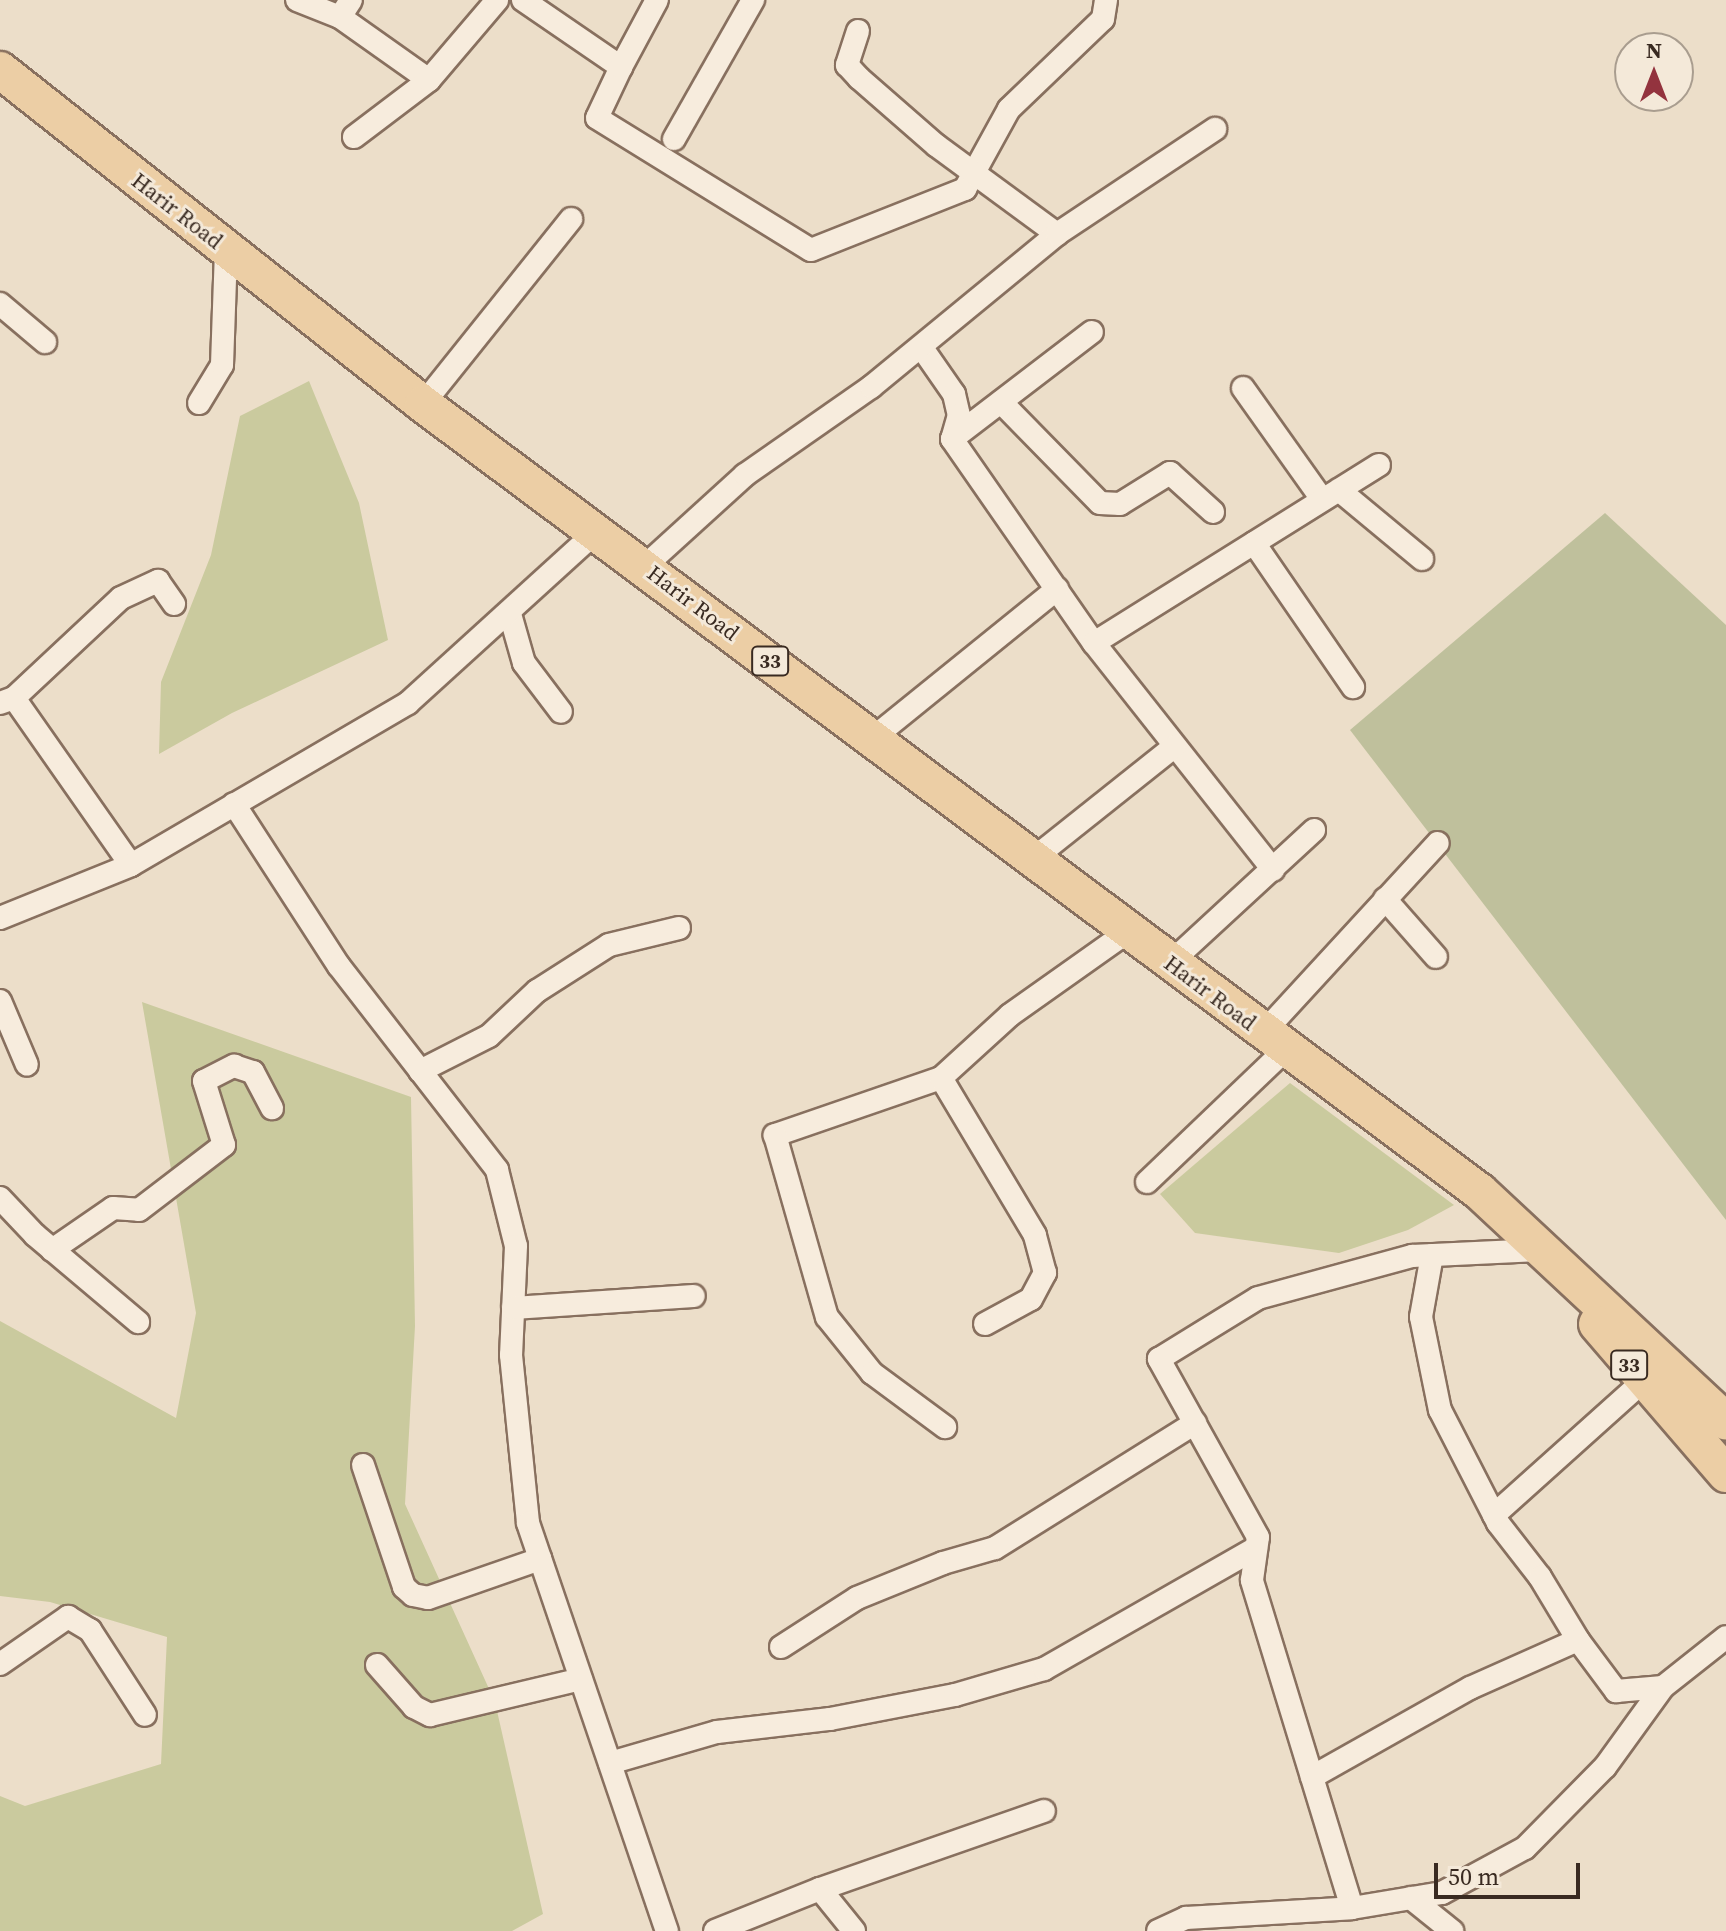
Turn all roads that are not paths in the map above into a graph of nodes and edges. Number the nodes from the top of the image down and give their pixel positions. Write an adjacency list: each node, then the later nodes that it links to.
1 (297, 0): 7 (street)
2 (497, 0): 11 (street)
3 (523, 0): 9 (street)
4 (657, 0): 9 (street)
5 (753, 0): 14 (street)
6 (1106, 0): 15 (street)
7 (346, 9): 11 (street)
8 (858, 31): 15 (street)
9 (621, 67): 15 (street)
10 (0, 70): 18 (main road, Harir Road / 33)
11 (429, 80): 13 (street)
12 (1215, 129): 17 (street)
13 (354, 137)
14 (674, 139)
15 (974, 173): 17 (street)
16 (571, 219): 26 (street)
17 (1057, 234): 22 (street)
18 (226, 249): 25 (street); 26 (main road, Harir Road / 33)
19 (0, 304): 21 (street)
20 (1092, 332): 24 (street)
21 (45, 342)
22 (922, 348): 27 (street); 34 (street)
23 (1243, 388): 29 (street)
24 (1001, 402): 27 (street); 30 (street)
25 (199, 403)
26 (423, 404): 31 (main road, Harir Road / 33)
27 (952, 439): 35 (street)
28 (1379, 465): 29 (street)
29 (1331, 495): 32 (street); 33 (street)
30 (1213, 512)
31 (597, 531): 34 (main road, Harir Road / 33); 37 (street)
32 (1254, 543): 38 (street); 39 (street)
33 (1422, 559)
34 (645, 566): 42 (main road, Harir Road / 33)
35 (1057, 589): 38 (street); 42 (street)
36 (174, 604): 40 (street)
37 (510, 614): 41 (street); 44 (street)
38 (1094, 643): 43 (street)
39 (1353, 687)
40 (7, 700): 48 (street)
41 (561, 712)
42 (873, 738): 47 (main road, Harir Road / 33)
43 (1175, 746): 47 (street); 49 (street)
44 (234, 804): 48 (street); 59 (street)
45 (1314, 830): 49 (street)
46 (1438, 843): 50 (street)
47 (1033, 859): 53 (main road, Harir Road / 33)
48 (131, 865): 51 (street)
49 (1273, 870): 55 (street)
50 (1385, 899): 54 (street); 57 (street)
51 (0, 918)
52 (679, 928): 59 (street)
53 (1124, 928): 55 (main road, Harir Road / 33); 60 (street)
54 (1436, 957)
55 (1170, 963): 57 (main road, Harir Road / 33)
56 (0, 1001): 58 (street)
57 (1274, 1041): 62 (street); 65 (main road, Harir Road / 33)
58 (27, 1065)
59 (420, 1071): 68 (street)
60 (941, 1078): 70 (street); 74 (street)
61 (272, 1108): 64 (street)
62 (1147, 1182)
63 (0, 1198): 64 (street)
64 (52, 1250): 69 (street)
65 (1539, 1250): 66 (street); 71 (main road, 33); 72 (main road, 33)
66 (1432, 1255): 73 (street); 77 (street)
67 (694, 1296): 68 (street)
68 (513, 1308): 79 (street)
69 (138, 1322)
70 (985, 1324)
71 (1642, 1382): 76 (main road, 33); 77 (street)
72 (1726, 1421)
73 (1195, 1423): 78 (street); 82 (street)
74 (945, 1427)
75 (363, 1465): 79 (street)
76 (1726, 1474)
77 (1494, 1515): 81 (street)
78 (1256, 1548): 88 (street); 89 (street)
79 (540, 1559): 85 (street)
80 (1726, 1637): 86 (street)
81 (1578, 1640): 86 (street); 89 (street)
82 (781, 1647)
83 (0, 1664): 87 (street)
84 (377, 1665): 85 (street)
85 (581, 1679): 88 (street)
86 (1663, 1687): 92 (street)
87 (145, 1715)
88 (610, 1763): 94 (street)
89 (1312, 1777): 93 (street)
90 (1044, 1811): 91 (street)
91 (820, 1889): 95 (street); 96 (street)
92 (1411, 1898): 93 (street); 98 (street)
93 (1352, 1908): 97 (street)
94 (667, 1931)
95 (715, 1931)
96 (854, 1931)
97 (1158, 1931)
98 (1452, 1931)

